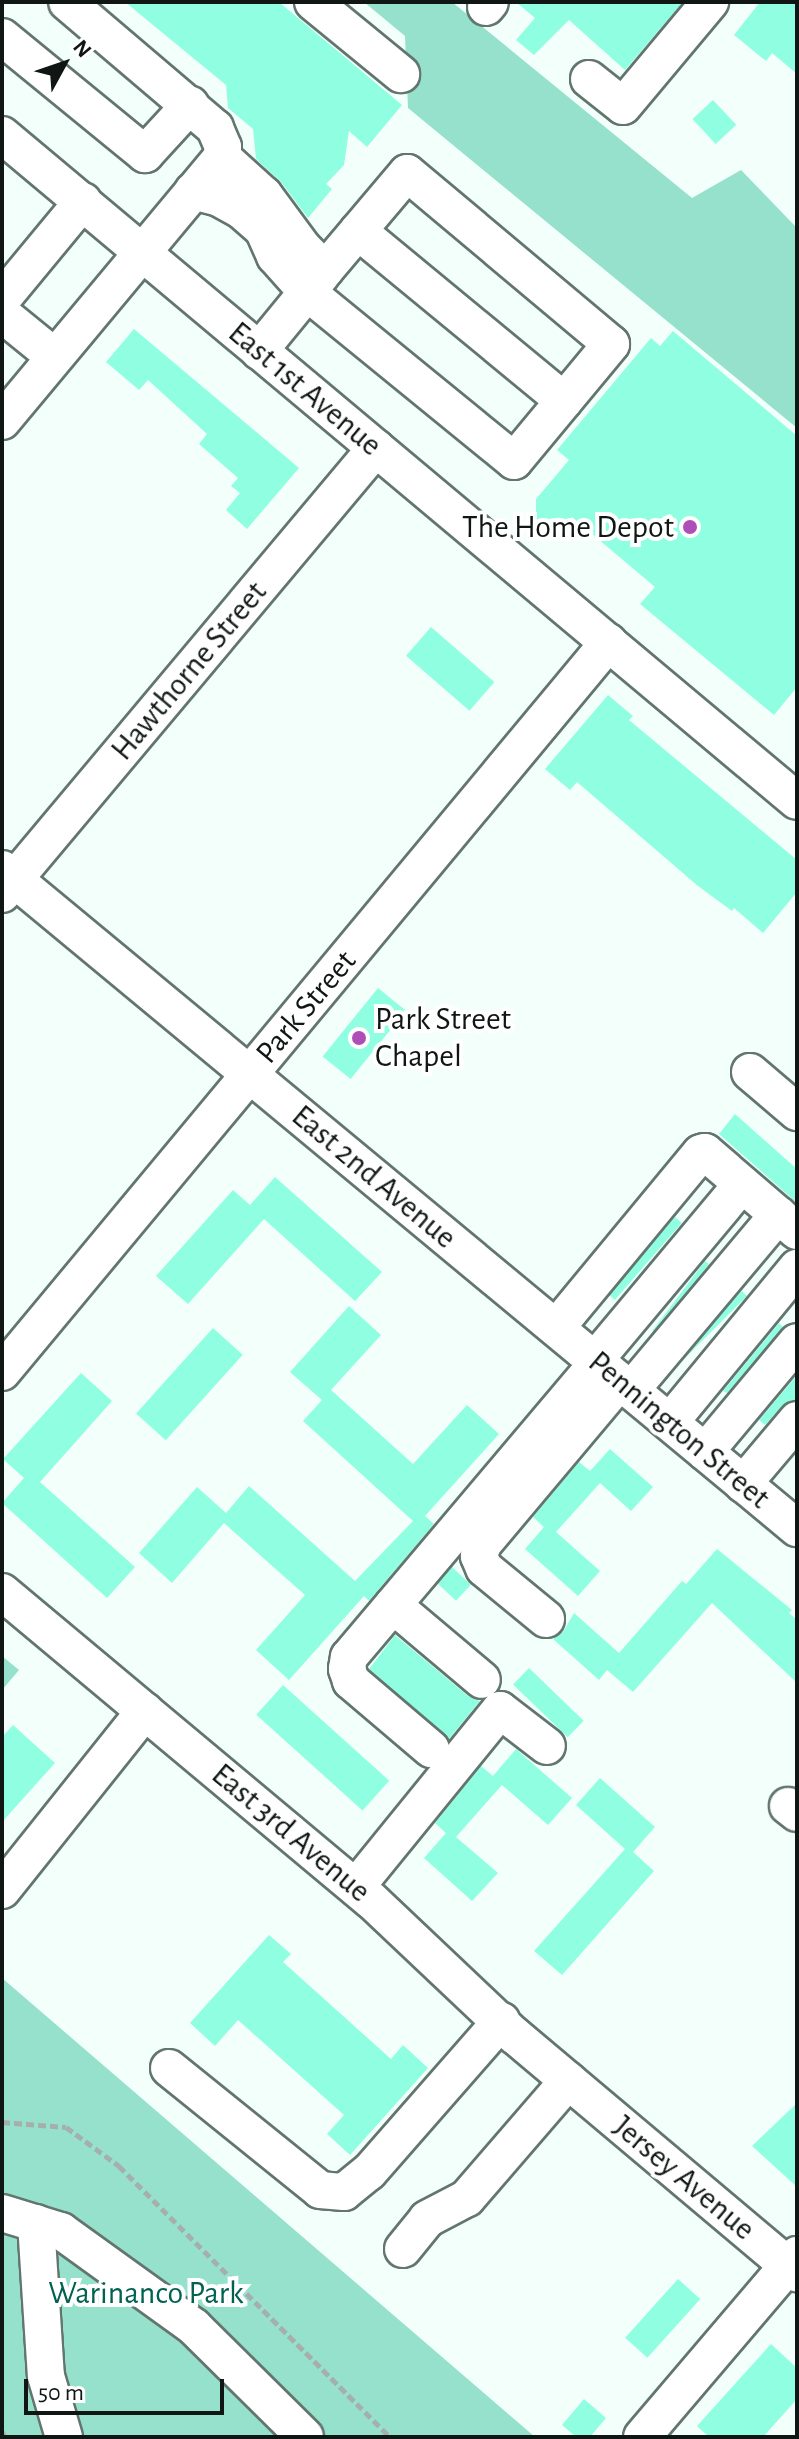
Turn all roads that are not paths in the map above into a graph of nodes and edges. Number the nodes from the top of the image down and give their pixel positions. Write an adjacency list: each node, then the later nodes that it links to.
1 (67, 2): 7 (street)
2 (313, 2): 5 (street)
3 (710, 2): 6 (street)
4 (2, 37): 7 (street)
5 (401, 74)
6 (589, 79)
7 (190, 105): 9 (street)
8 (2, 135): 11 (street, East 1st Avenue)
9 (222, 157): 10 (street); 14 (street)
10 (193, 191): 13 (street); 14 (street)
11 (83, 201): 13 (street, East 1st Avenue); 15 (street)
12 (358, 231): 14 (street); 19 (street); 19 (street)
13 (143, 252): 17 (street, East 1st Avenue); 18 (street)
14 (316, 281): 17 (street); 19 (street)
15 (2, 299)
16 (2, 314): 18 (street)
17 (259, 351): 21 (street, East 1st Avenue)
18 (55, 357): 20 (street)
19 (564, 401)
20 (2, 421)
21 (376, 448): 22 (street, East 1st Avenue); 24 (street, Hawthorne Street)
22 (609, 642): 23 (street, East 1st Avenue); 26 (street, Park Street)
23 (797, 801)
24 (6, 881): 26 (street, East 2nd Avenue)
25 (750, 1072): 27 (street)
26 (250, 1074): 31 (street, East 2nd Avenue); 33 (street, Park Street)
27 (797, 1112)
28 (742, 1184): 29 (street); 31 (street); 34 (street)
29 (787, 1223): 34 (street)
30 (797, 1268): 36 (street)
31 (558, 1329): 34 (street, Pennington Street)
32 (797, 1342): 37 (street)
33 (2, 1372)
34 (611, 1373): 36 (street, Pennington Street); 41 (street); 42 (street)
35 (797, 1420): 38 (street)
36 (670, 1422): 37 (street, Pennington Street)
37 (705, 1452): 38 (street, Pennington Street)
38 (743, 1484): 39 (street, Pennington Street)
39 (797, 1528)
40 (2, 1592): 44 (street, East 3rd Avenue)
41 (393, 1605): 43 (street); 46 (street)
42 (546, 1619)
43 (482, 1680)
44 (145, 1711): 47 (street, East 3rd Avenue); 48 (street)
45 (547, 1746): 47 (street)
46 (431, 1749)
47 (356, 1887): 49 (street, East 3rd Avenue)
48 (2, 1890)
49 (501, 2021): 50 (street); 51 (street, East 3rd Avenue)
50 (169, 2068)
51 (570, 2082): 53 (street); 54 (street, Jersey Avenue)
52 (19, 2218): 55 (street); 56 (street)
53 (403, 2249)
54 (794, 2264): 57 (street)
55 (64, 2437)
56 (305, 2437)
57 (642, 2437)

